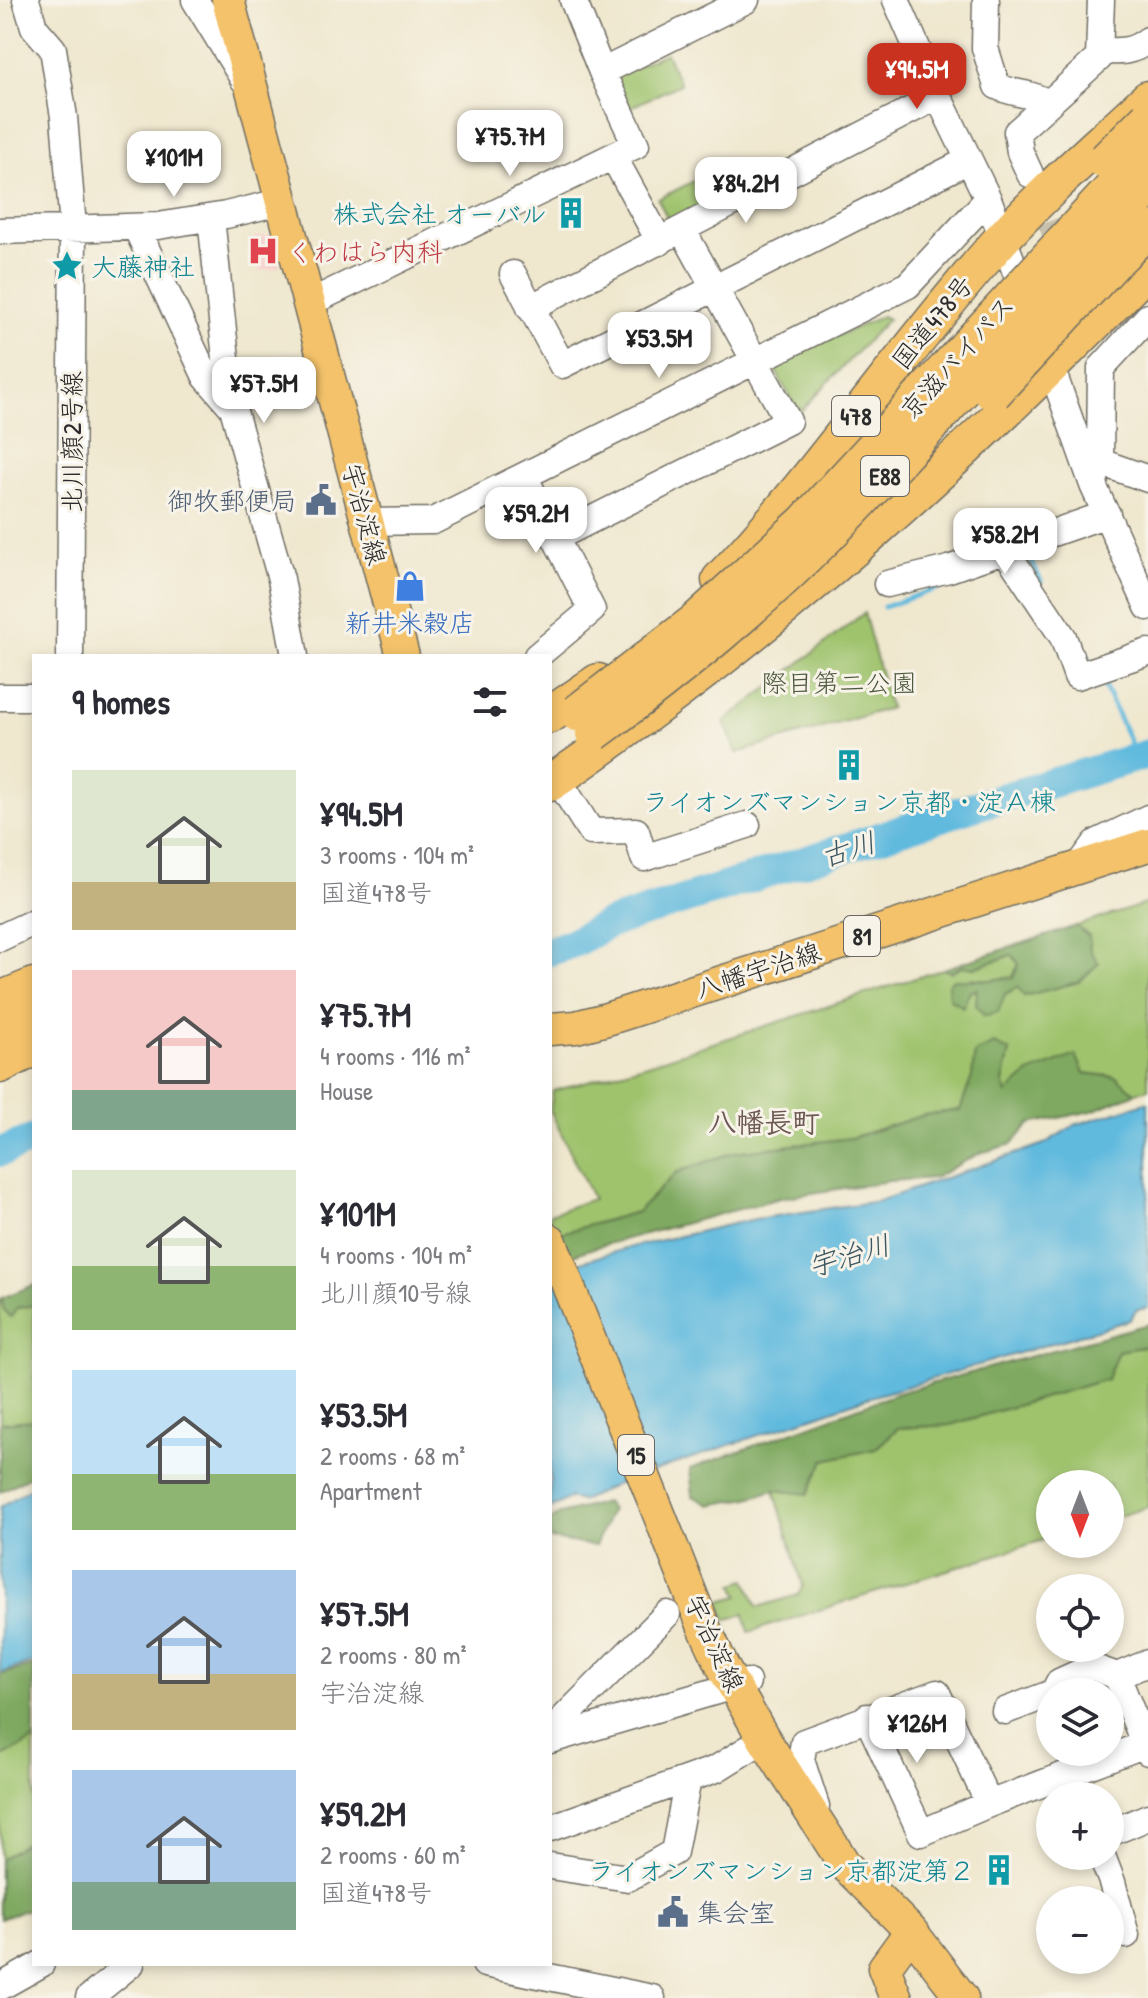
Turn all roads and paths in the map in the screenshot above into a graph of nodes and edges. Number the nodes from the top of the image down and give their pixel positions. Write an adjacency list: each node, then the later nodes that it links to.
1 (26, 0): 26 (street, 北川顔2号線)
2 (195, 0): 12 (street)
3 (228, 0): 12 (main road, 宇治淀線)
4 (573, 0): 11 (street)
5 (746, 0): 11 (street)
6 (896, 0): 13 (street)
7 (986, 0): 15 (street)
8 (1101, 0): 10 (street)
9 (1148, 40): 10 (street)
10 (1101, 51): 15 (street)
11 (602, 72): 18 (street)
12 (252, 93): 23 (main road, 宇治淀線)
13 (938, 96): 19 (street); 29 (street)
14 (1148, 99): 30 (highway, 国道478号 / 478)
15 (1048, 104): 20 (street)
16 (1148, 118): 48 (highway, bridge)
17 (1148, 150): 58 (highway, 京滋バイパス / E88, bridge)
18 (613, 156): 29 (street); 34 (street)
19 (969, 160): 22 (street); 33 (street)
20 (1030, 174)
21 (1148, 188): 58 (highway, 京滋バイパス / E88, bridge)
22 (988, 199): 30 (street); 37 (street)
23 (280, 202): 24 (street); 34 (main road, 宇治淀線)
24 (211, 218): 25 (street); 39 (street)
25 (136, 227): 26 (street); 39 (street)
26 (73, 228): 28 (street); 51 (street, 北川顔2号線)
27 (1148, 229): 55 (highway, bridge)
28 (0, 231)
29 (671, 236): 33 (street); 35 (street)
30 (1004, 237): 38 (street); 48 (highway, 国道478号 / 478)
31 (1148, 269): 38 (highway)
32 (513, 274): 35 (street)
33 (714, 288): 35 (street); 37 (street)
34 (307, 304): 44 (main road, 宇治淀線)
35 (530, 308)
36 (1148, 317): 40 (street)
37 (754, 361): 41 (street); 45 (street)
38 (1052, 368): 40 (street); 55 (highway)
39 (231, 405): 52 (street)
40 (1097, 474): 42 (street); 43 (street)
41 (524, 476): 44 (street); 45 (street)
42 (1148, 479)
43 (1107, 514): 46 (street); 49 (street)
44 (367, 522): 53 (main road, 宇治淀線)
45 (555, 538): 54 (street)
46 (1005, 550): 47 (street); 50 (street)
47 (887, 584)
48 (704, 596): 58 (highway, 国道478号 / 478)
49 (1148, 607)
50 (1148, 652)
51 (70, 654)
52 (295, 654)
53 (402, 654)
54 (539, 654)
55 (702, 673): 59 (highway)
56 (0, 697): 57 (street)
57 (32, 697)
58 (568, 723): 59 (highway, E88)
59 (552, 775): 61 (street)
60 (1148, 818): 63 (street)
61 (747, 825)
62 (1148, 845): 63 (main road, 八幡宇治線 / 81)
63 (1079, 866): 72 (main road, 八幡宇治線 / 81)
64 (32, 923): 65 (street)
65 (0, 938)
66 (32, 963): 67 (highway)
67 (0, 973)
68 (32, 987): 69 (highway)
69 (0, 1000)
70 (32, 1017): 71 (highway)
71 (0, 1029)
72 (552, 1029)
73 (32, 1033): 74 (highway)
74 (0, 1047)
75 (32, 1049): 76 (highway)
76 (0, 1065)
77 (552, 1245): 82 (main road, 宇治淀線 / 15)
78 (667, 1614): 86 (street)
79 (1148, 1663): 80 (street)
80 (1117, 1676): 81 (street); 89 (street)
81 (1068, 1678)
82 (735, 1679): 87 (street); 88 (main road, 宇治淀線 / 15)
83 (1036, 1699): 84 (street)
84 (1005, 1711)
85 (867, 1717): 93 (street); 93 (street); 97 (street)
86 (552, 1737)
87 (552, 1739)
88 (764, 1739): 92 (street); 97 (main road, 宇治淀線 / 15)
89 (1147, 1746): 90 (street)
90 (1124, 1751)
91 (1068, 1766): 93 (street)
92 (688, 1779): 95 (street); 98 (street)
93 (989, 1804)
94 (1148, 1817): 96 (street)
95 (552, 1827)
96 (1124, 1827)
97 (828, 1839): 100 (main road, 宇治淀線 / 15)
98 (552, 1866)
99 (1107, 1870): 101 (street)
100 (911, 1931): 108 (main road); 109 (main road, 宇治淀線 / 15)
101 (1126, 1935)
102 (37, 1966): 105 (street)
103 (128, 1966): 106 (street)
104 (495, 1966): 107 (street)
105 (0, 1987)
106 (97, 1989)
107 (652, 1998)
108 (896, 1998)
109 (962, 1998)

